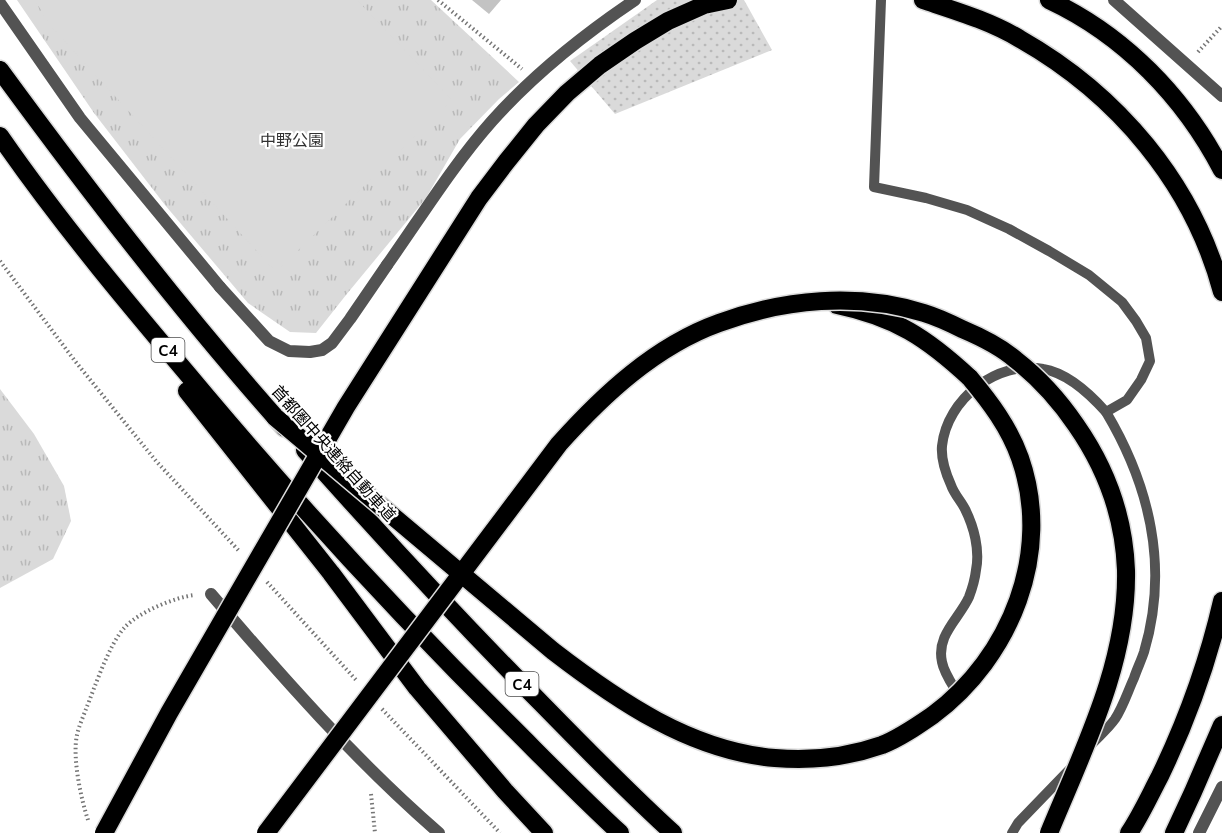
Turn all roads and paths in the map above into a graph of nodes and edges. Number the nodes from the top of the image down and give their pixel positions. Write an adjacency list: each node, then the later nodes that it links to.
1 (438, 0): 13 (path)
2 (635, 0): 13 (street)
3 (728, 0): 9 (highway)
4 (881, 0): 20 (lane)
5 (923, 0): 18 (highway)
6 (1049, 0): 16 (highway)
7 (1114, 0): 11 (street)
8 (0, 3): 13 (street)
9 (711, 3): 27 (highway, bridge)
10 (1222, 26): 11 (path)
11 (1187, 65): 14 (street)
12 (0, 70): 21 (highway, 首都圏中央連絡自動車道 / C4)
13 (534, 79)
14 (1222, 96)
15 (0, 135): 17 (highway, C4)
16 (1222, 170)
17 (34, 184): 30 (highway, bridge); 31 (highway, C4, bridge)
18 (1222, 292)
19 (815, 301): 24 (highway, bridge); 28 (highway, bridge); 34 (highway, bridge)
20 (1106, 411): 24 (lane); 33 (lane)
21 (275, 417): 24 (highway, bridge); 32 (highway, 首都圏中央連絡自動車道 / C4, bridge)
22 (211, 594): 27 (path); 29 (street)
23 (1222, 601): 35 (highway)
24 (958, 694)
25 (1222, 724): 36 (highway)
26 (1222, 787): 37 (street)
27 (97, 829)
28 (266, 833)
29 (439, 833)
30 (544, 833)
31 (620, 833)
32 (673, 833)
33 (1012, 833)
34 (1049, 833)
35 (1129, 833)
36 (1173, 833)
37 (1199, 833)

